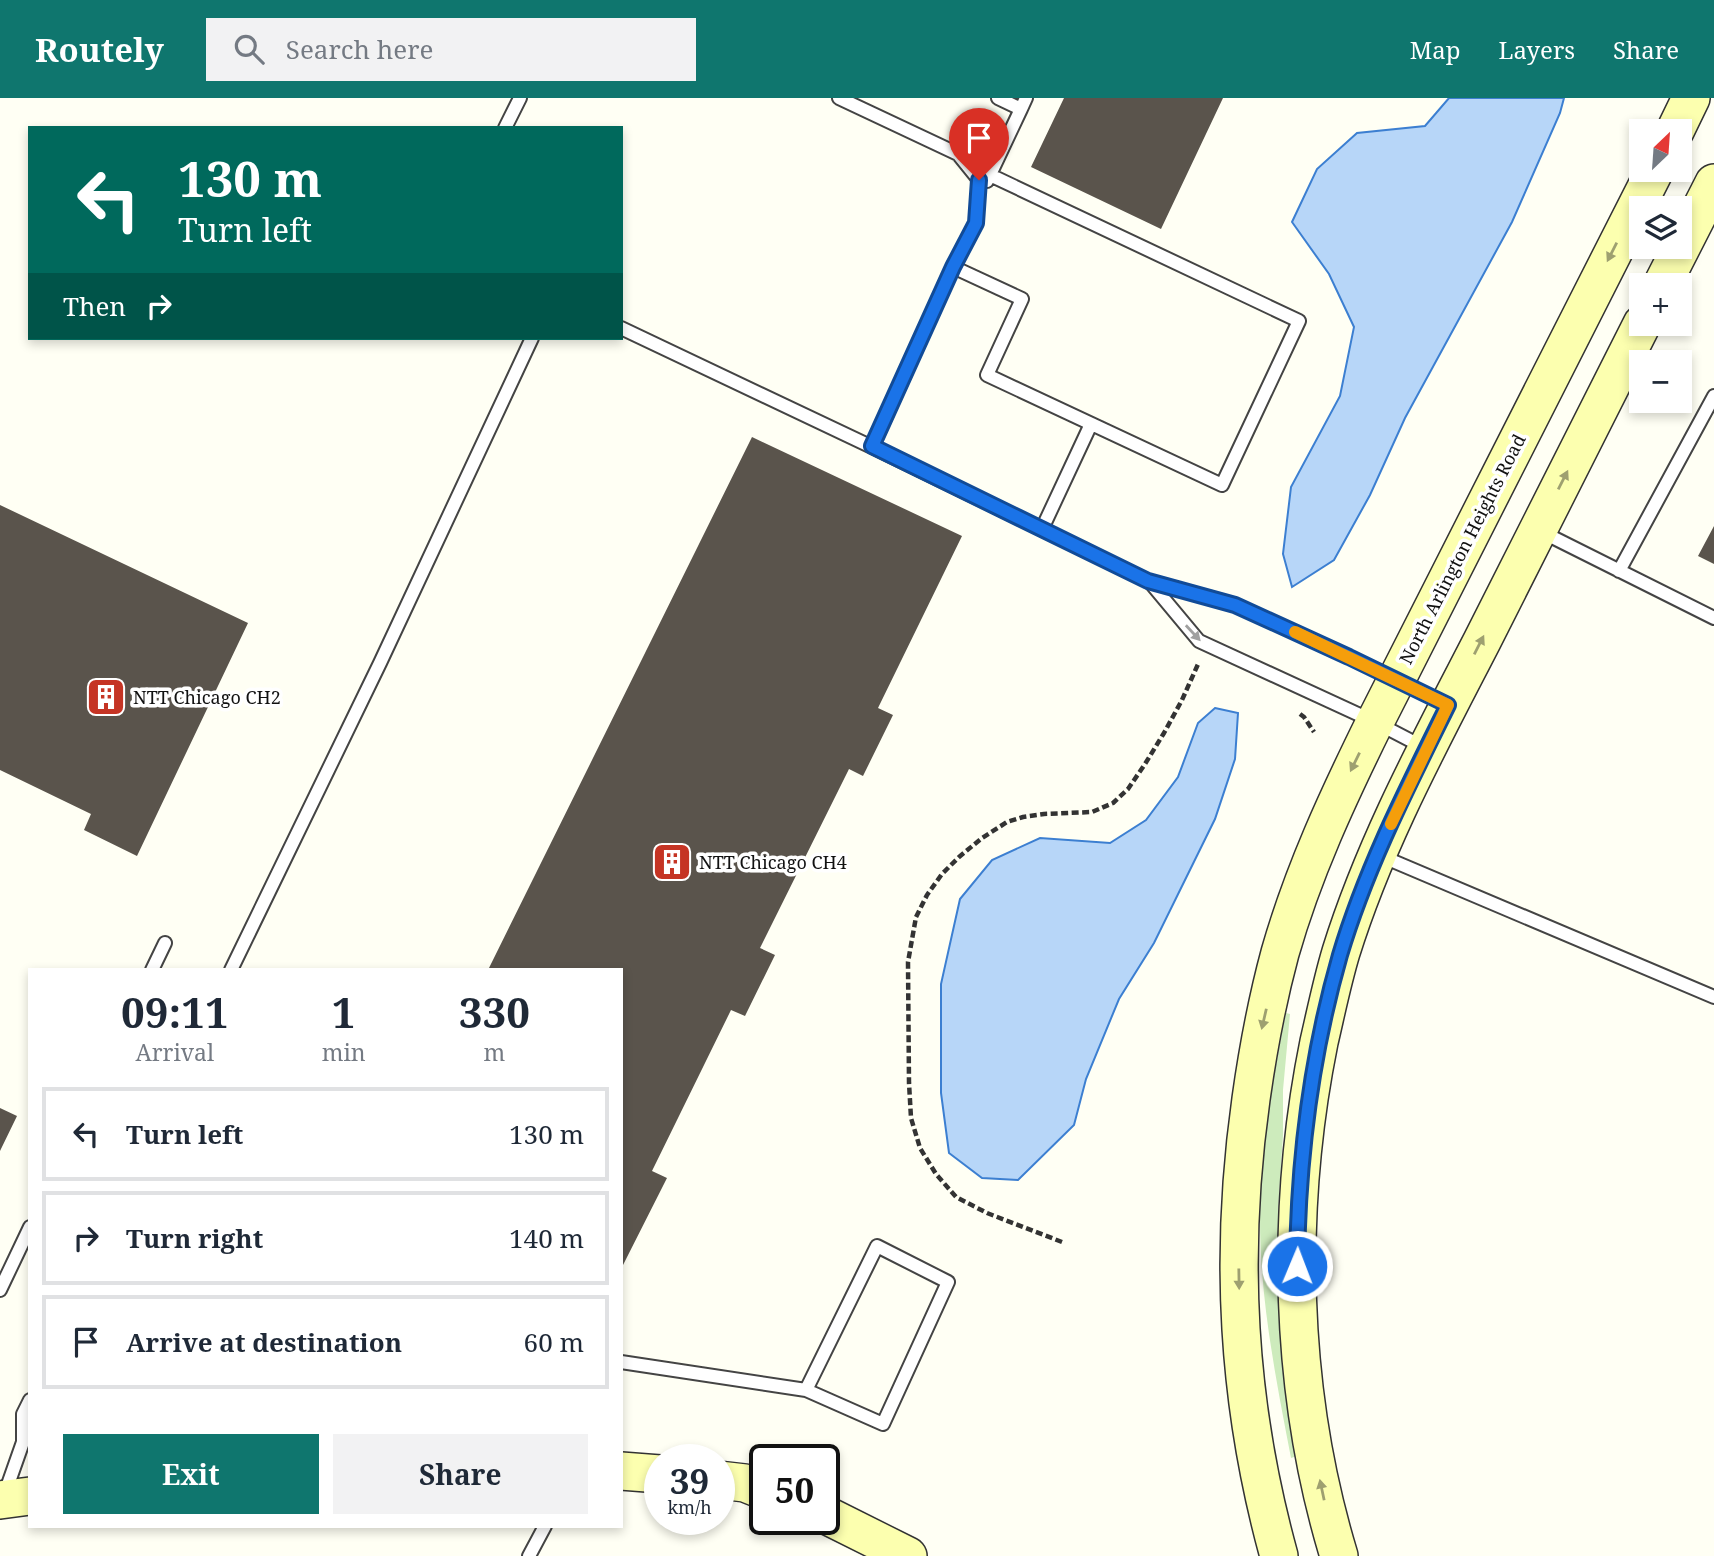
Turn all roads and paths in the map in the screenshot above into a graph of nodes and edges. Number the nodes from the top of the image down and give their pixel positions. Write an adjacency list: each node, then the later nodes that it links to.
1 (520, 98): 7 (lane)
2 (839, 98): 11 (lane)
3 (998, 98): 5 (lane)
4 (1691, 98): 6 (main road)
5 (1023, 103): 8 (lane)
6 (1681, 119)
7 (506, 126)
8 (990, 175): 11 (lane); 18 (lane)
9 (1649, 182): 26 (main road, North Arlington Heights Road, one-way to 26)
10 (1714, 183): 13 (main road)
11 (978, 201): 12 (lane)
12 (953, 267): 18 (lane); 19 (lane)
13 (1668, 273)
14 (623, 329): 19 (lane)
15 (1636, 336): 21 (main road, one-way to 15)
16 (531, 340): 33 (lane)
17 (1714, 396): 22 (lane)
18 (1091, 424): 20 (lane)
19 (872, 446): 20 (lane)
20 (1042, 529): 23 (lane)
21 (1538, 530): 22 (lane); 27 (main road, one-way to 21)
22 (1619, 571): 24 (lane)
23 (1148, 581): 26 (lane); 28 (lane, one-way to 28)
24 (1714, 618)
25 (1199, 662): 36 (path)
26 (1396, 680): 27 (lane); 28 (main road, North Arlington Heights Road)
27 (1448, 705): 29 (main road)
28 (1375, 722): 29 (lane); 46 (main road, North Arlington Heights Road, one-way to 46)
29 (1426, 749): 30 (main road)
30 (1377, 855): 34 (lane); 49 (main road, one-way to 30)
31 (165, 943): 32 (lane)
32 (153, 968)
33 (232, 968)
34 (1714, 997)
35 (28, 1231): 37 (lane)
36 (1062, 1242)
37 (0, 1290)
38 (623, 1362): 39 (lane)
39 (806, 1390): 39 (lane)
40 (28, 1404): 43 (lane)
41 (623, 1471): 42 (main road)
42 (644, 1473)
43 (11, 1499)
44 (840, 1522): 48 (main road)
45 (544, 1528): 47 (lane)
46 (1275, 1548)
47 (528, 1556)
48 (908, 1556)
49 (1339, 1556)

